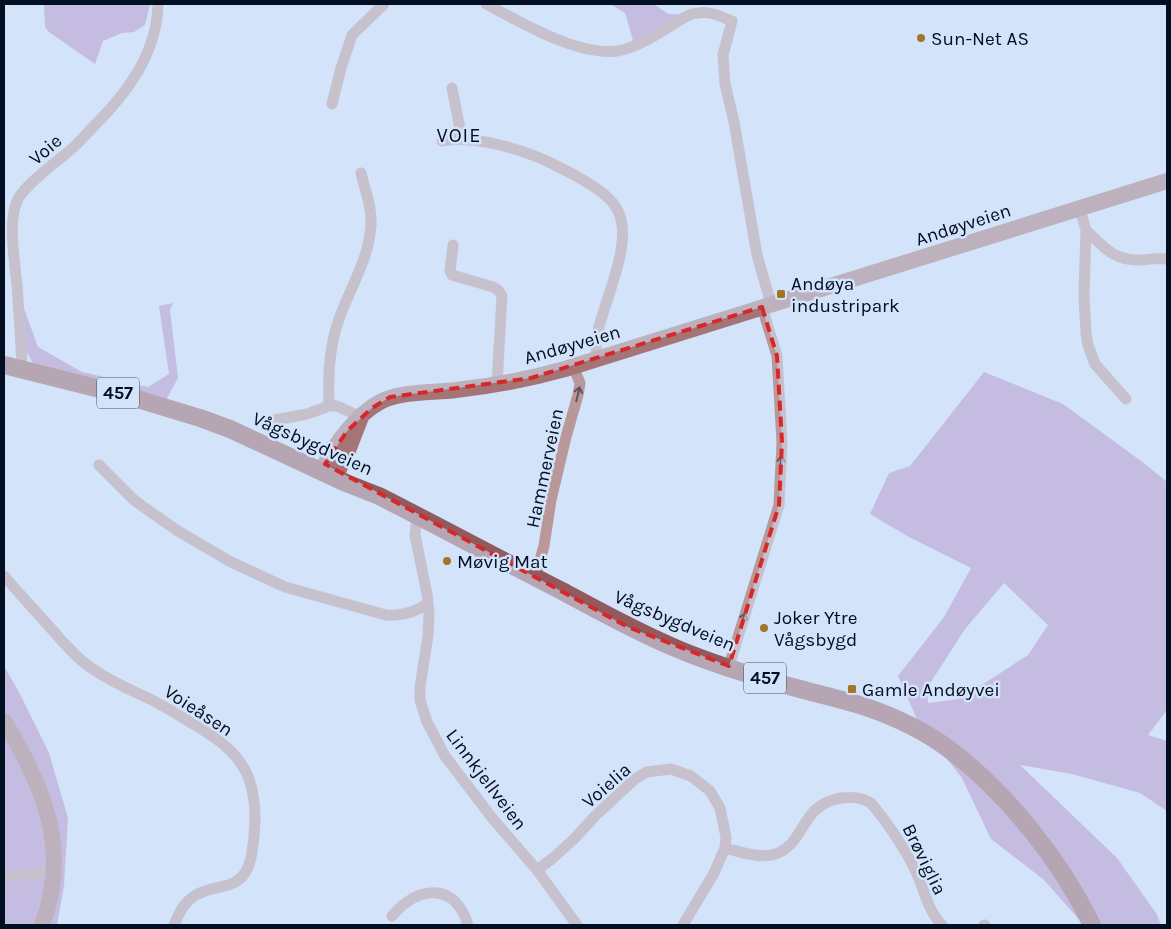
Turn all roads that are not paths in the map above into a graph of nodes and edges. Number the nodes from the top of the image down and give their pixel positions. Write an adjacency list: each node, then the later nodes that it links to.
1 (158, 4): 18 (street, Voie)
2 (384, 4): 5 (street)
3 (486, 4): 14 (street)
4 (452, 88): 6 (street)
5 (332, 104)
6 (462, 138): 7 (street); 15 (street)
7 (442, 141)
8 (361, 173): 21 (street)
9 (1167, 181): 10 (street, Andøyveien)
10 (1080, 209): 11 (street); 14 (street, Andøyveien)
11 (1086, 230): 13 (street); 20 (street)
12 (452, 245): 19 (street, Andøyveien)
13 (1167, 259)
14 (767, 306): 15 (street, Andøyveien); 30 (street, one-way to 14)
15 (597, 358): 17 (street, Andøyveien)
16 (4, 365): 18 (main road, Vågsbygdveien / 457)
17 (573, 366): 19 (street, Andøyveien); 28 (street, Hammerveien, one-way to 17)
18 (22, 369): 25 (main road, Vågsbygdveien / 457)
19 (497, 384): 22 (street, Andøyveien)
20 (1126, 399)
21 (329, 406): 22 (street); 23 (street)
22 (361, 417): 25 (street)
23 (270, 421)
24 (98, 465): 29 (street)
25 (330, 470): 26 (main road, Vågsbygdveien / 457)
26 (420, 517): 28 (main road, Vågsbygdveien / 457); 29 (street, Linnkjellveien)
27 (4, 576): 38 (street, Voieåsen)
28 (535, 577): 30 (main road, Vågsbygdveien / 457)
29 (427, 604): 33 (street, Linnkjellveien)
30 (729, 666): 43 (main road, Vågsbygdveien / 457)
31 (4, 721): 34 (street)
32 (725, 848): 33 (street, Voielia); 41 (street, Voielia); 42 (street, Brøviglia)
33 (537, 870): 40 (street, Linnkjellveien)
34 (55, 872): 35 (street); 37 (street)
35 (4, 876)
36 (392, 916): 39 (street)
37 (42, 925)
38 (174, 925)
39 (468, 925)
40 (577, 925)
41 (683, 925)
42 (942, 925)
43 (1092, 925)

